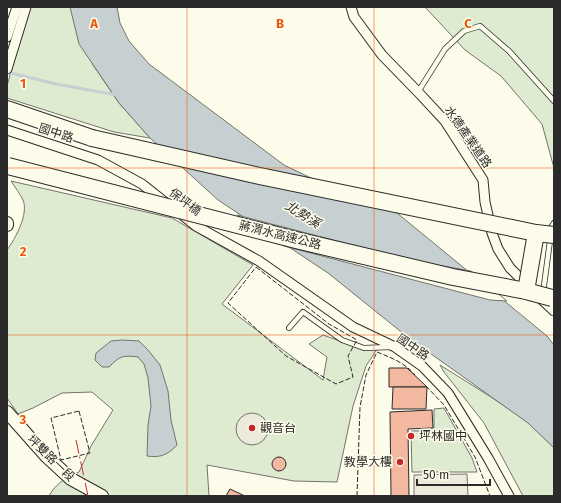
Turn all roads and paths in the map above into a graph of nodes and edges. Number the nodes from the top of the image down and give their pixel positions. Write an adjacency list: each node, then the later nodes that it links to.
1 (17, 7): 4 (street)
2 (27, 7): 5 (street)
3 (351, 7): 6 (street, 水德產業道路)
4 (7, 37)
5 (7, 70)
6 (418, 92): 7 (lane); 19 (street, 水德產業道路)
7 (554, 101)
8 (7, 109): 11 (highway)
9 (7, 117): 11 (highway)
10 (7, 130): 12 (street, 國中路)
11 (92, 138): 15 (highway, bridge)
12 (98, 160): 17 (street, 保坪橋, bridge)
13 (7, 166): 18 (highway, 蔣渭水高速公路, bridge)
14 (554, 223): 19 (lane)
15 (536, 233): 16 (highway, bridge); 18 (highway, bridge)
16 (554, 235)
17 (259, 261): 21 (street, 國中路)
18 (526, 291): 19 (highway, 蔣渭水高速公路, bridge)
19 (550, 302)
20 (289, 328): 21 (lane)
21 (395, 347): 24 (street, 國中路)
22 (7, 412): 23 (street, 坪雙路一段)
23 (102, 496)
24 (509, 496)

